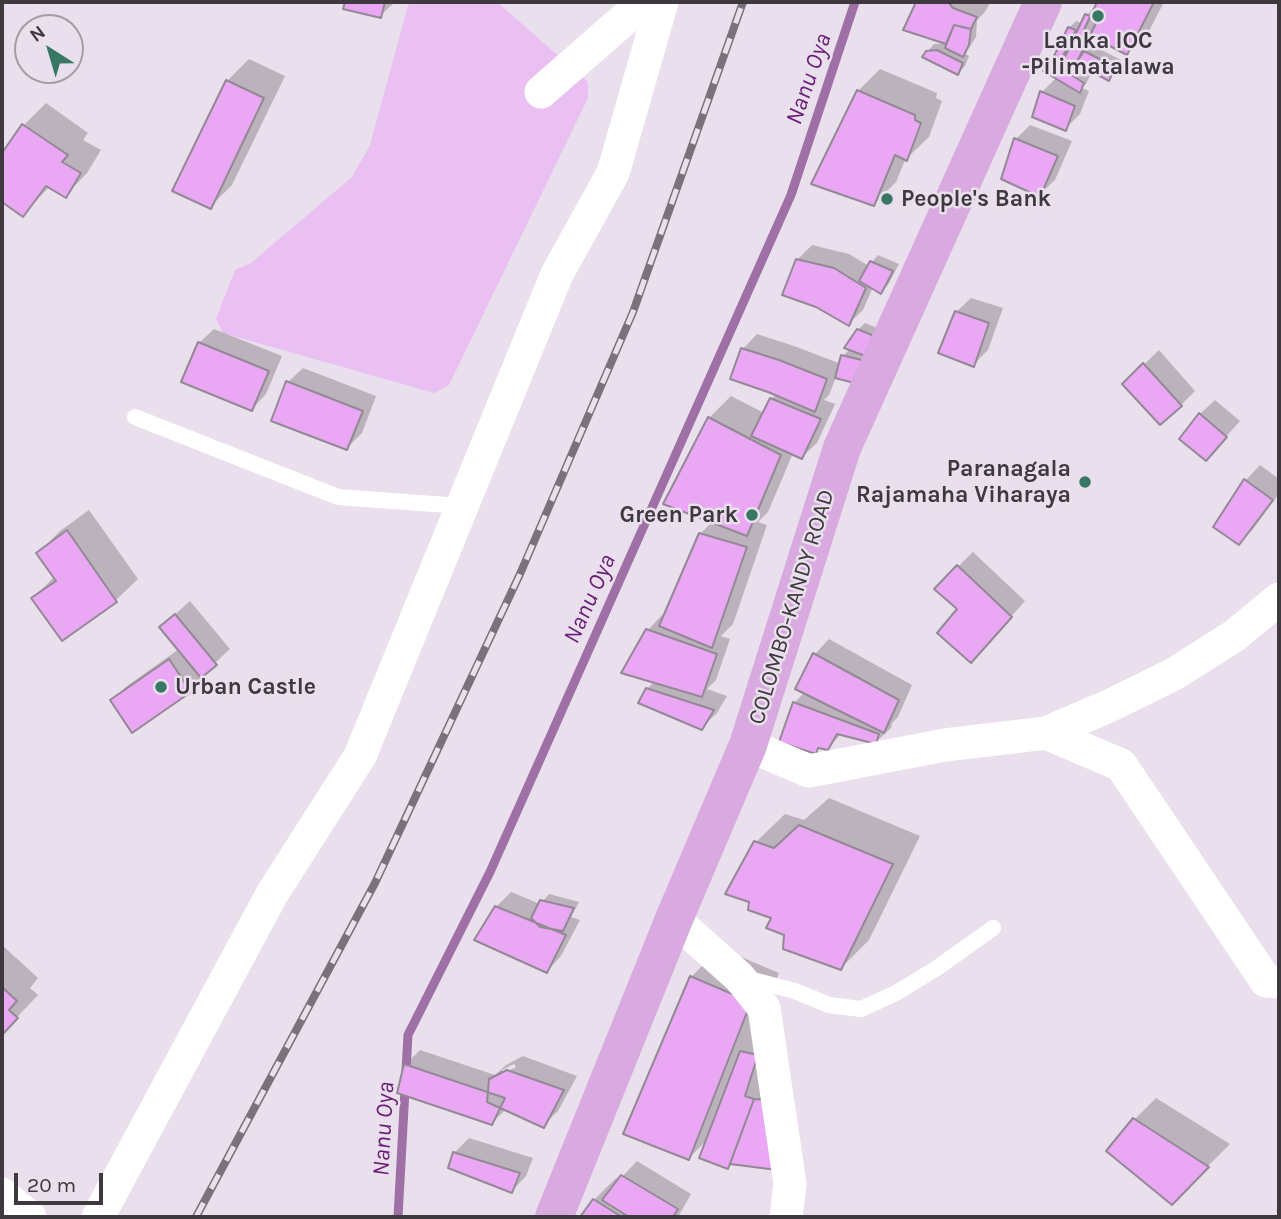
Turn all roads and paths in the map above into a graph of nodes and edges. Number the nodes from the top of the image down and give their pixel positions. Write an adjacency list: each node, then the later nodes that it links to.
1 (644, 2): 4 (street)
2 (662, 2): 6 (street)
3 (1043, 2): 9 (highway, COLOMBO-KANDY ROAD)
4 (541, 92)
5 (135, 417): 6 (lane)
6 (461, 506): 16 (street)
7 (1279, 599): 8 (street)
8 (1046, 733): 9 (street); 13 (street)
9 (748, 745): 10 (highway, COLOMBO-KANDY ROAD)
10 (674, 919): 12 (street); 17 (highway, COLOMBO-KANDY ROAD)
11 (993, 928): 12 (lane)
12 (739, 976): 18 (street)
13 (1279, 982)
14 (2, 1194): 15 (street)
15 (30, 1217)
16 (98, 1217)
17 (554, 1217)
18 (786, 1217)

